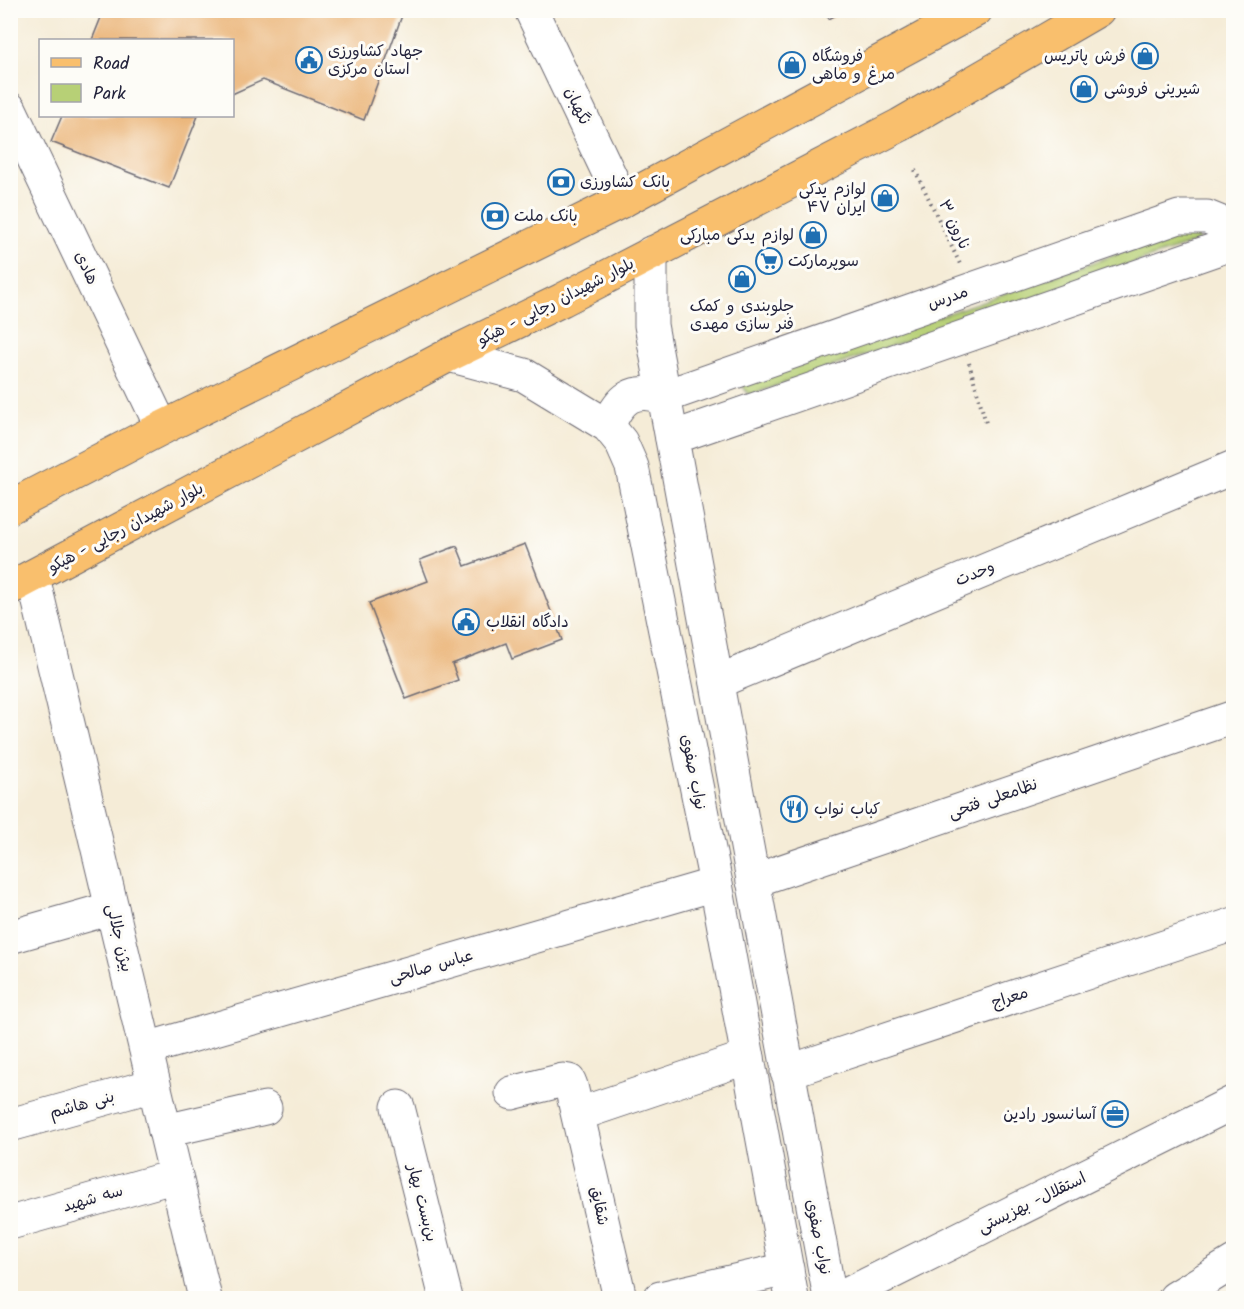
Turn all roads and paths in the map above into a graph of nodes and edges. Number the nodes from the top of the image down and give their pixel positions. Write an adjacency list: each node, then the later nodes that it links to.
1 (531, 10): 6 (street, نگهبان)
2 (976, 10): 6 (main road)
3 (1098, 10): 9 (main road, بلوار شهیدان رجایی - هپکو)
4 (15, 132): 16 (street, هادی)
5 (915, 170): 10 (path, نارون ۳)
6 (622, 201): 16 (main road)
7 (1233, 228): 10 (street, مدرس)
8 (1233, 243): 17 (street)
9 (651, 253): 11 (main road, بلوار شهیدان رجایی - هپکو); 13 (street, نواب صفوی)
10 (973, 289): 13 (street, مدرس)
11 (449, 355): 15 (street, نواب صفوی); 20 (main road, بلوار شهیدان رجایی - هپکو)
12 (968, 361): 14 (path)
13 (663, 397): 15 (street); 17 (street, نواب صفوی)
14 (986, 423)
15 (608, 426): 24 (street, نواب صفوی)
16 (162, 428): 19 (main road)
17 (672, 438): 21 (street, نواب صفوی)
18 (1233, 467): 21 (street, وحدت)
19 (10, 507)
20 (22, 583): 25 (street, بیژن جلالی)
21 (717, 682): 23 (street, نواب صفوی)
22 (1233, 717): 23 (street, نظامعلی فتحی)
23 (753, 881): 30 (street, نواب صفوی)
24 (716, 884): 28 (street, عباس صالحی); 29 (street, نواب صفوی)
25 (112, 908): 27 (street); 28 (street, بیژن جلالی)
26 (1233, 924): 30 (street, معراج)
27 (10, 937)
28 (146, 1049): 31 (street, بیژن جلالی)
29 (748, 1057): 36 (street); 42 (street, نواب صفوی)
30 (787, 1071): 47 (street, نواب صفوی)
31 (154, 1085): 37 (street, بنی هاشم); 38 (street, بیژن جلالی)
32 (512, 1093): 36 (street, شقایق)
33 (1231, 1105): 48 (street, استقلال- بهزیستی)
34 (398, 1107): 44 (street, بن‌بست بهار)
35 (265, 1108): 38 (street)
36 (579, 1114): 45 (street, شقایق)
37 (10, 1125)
38 (165, 1131): 39 (street, بیژن جلالی)
39 (176, 1176): 40 (street, سه شهید); 43 (street, بیژن جلالی)
40 (10, 1223)
41 (1233, 1262): 49 (street)
42 (790, 1284): 46 (street)
43 (205, 1299)
44 (446, 1299)
45 (620, 1299)
46 (660, 1299)
47 (830, 1299)
48 (840, 1299)
49 (1175, 1299)

